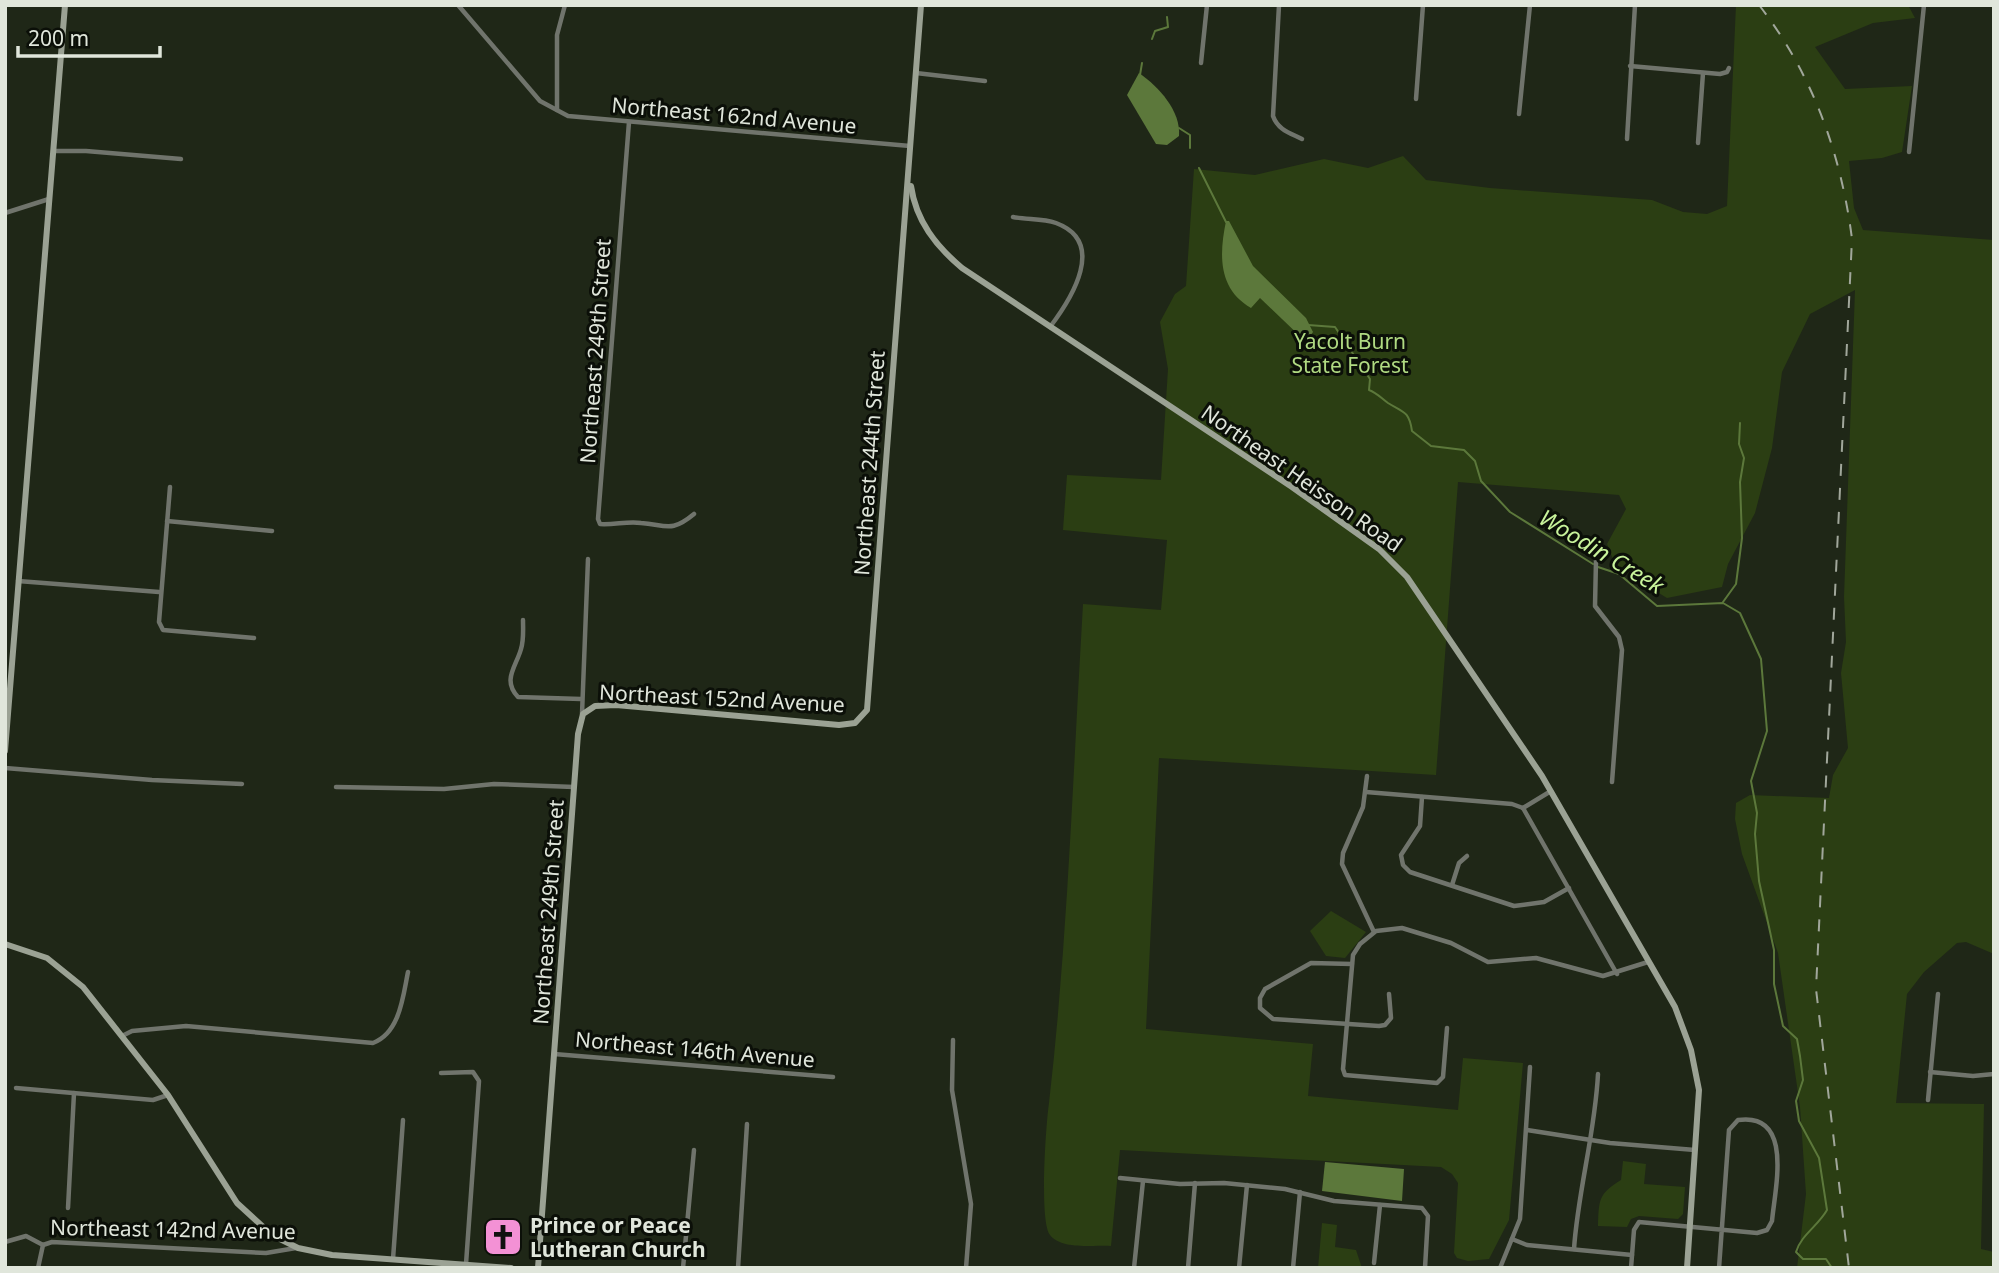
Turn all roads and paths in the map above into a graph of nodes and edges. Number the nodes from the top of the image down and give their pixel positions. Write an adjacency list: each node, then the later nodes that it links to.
1 (65, 5): 25 (street)
2 (458, 5): 18 (street)
3 (565, 5): 18 (street)
4 (921, 5): 14 (street)
5 (1207, 5): 11 (street)
6 (1279, 5): 21 (street)
7 (1423, 5): 17 (street)
8 (1530, 5): 19 (street)
9 (1635, 5): 12 (street)
10 (1923, 5): 26 (street)
11 (1201, 63)
12 (1630, 66): 15 (street); 22 (street)
13 (1729, 68): 15 (street)
14 (916, 73): 16 (street); 24 (street)
15 (1703, 73): 23 (street)
16 (985, 81)
17 (1416, 99)
18 (557, 111): 20 (street, Northeast 162nd Avenue)
19 (1519, 114)
20 (629, 122): 24 (street, Northeast 162nd Avenue); 36 (street, Northeast 249th Street)
21 (1302, 139)
22 (1627, 139)
23 (1698, 143)
24 (910, 146): 28 (street)
25 (52, 151): 27 (street); 29 (street)
26 (1909, 152)
27 (181, 159)
28 (909, 170): 31 (street, Northeast Heisson Road); 33 (street, Northeast 244th Street)
29 (49, 198): 30 (street); 41 (street)
30 (5, 213)
31 (919, 216): 33 (street); 34 (street, Northeast Heisson Road)
32 (1013, 218): 34 (street)
33 (904, 230): 47 (street, Northeast 244th Street)
34 (1051, 327): 56 (street, Northeast Heisson Road)
35 (170, 487): 37 (street)
36 (694, 514)
37 (167, 521): 38 (street); 42 (street)
38 (272, 531)
39 (588, 559): 45 (street, Northeast 249th Street)
40 (1597, 560): 52 (street)
41 (19, 581): 42 (street); 48 (street)
42 (159, 592): 44 (street)
43 (523, 620): 45 (street, Northeast 152nd Avenue)
44 (254, 638)
45 (581, 699): 46 (street, Northeast 249th Street)
46 (583, 714): 47 (street, Northeast 152nd Avenue); 55 (street, Northeast 249th Street)
47 (862, 719)
48 (6, 726): 49 (street)
49 (5, 751)
50 (5, 768): 53 (street)
51 (1367, 776): 57 (street)
52 (1612, 782)
53 (242, 784)
54 (336, 787): 55 (street)
55 (575, 787): 75 (street, Northeast 249th Street)
56 (1551, 791): 59 (street); 65 (street, Northeast Heisson Road)
57 (1366, 792): 58 (street); 63 (street)
58 (1422, 797): 59 (street); 61 (street)
59 (1523, 808): 62 (street)
60 (1467, 856): 61 (street)
61 (1452, 885): 62 (street)
62 (1569, 888): 68 (street)
63 (1374, 932): 66 (street); 68 (street)
64 (5, 944): 73 (street)
65 (1648, 962): 68 (street); 91 (street, Northeast Heisson Road)
66 (1352, 964): 71 (street); 71 (street)
67 (408, 972): 73 (street)
68 (1617, 974)
69 (1389, 994): 71 (street)
70 (1938, 994): 77 (street)
71 (1347, 1025): 72 (street)
72 (1447, 1028)
73 (122, 1036): 84 (street)
74 (953, 1040): 115 (street)
75 (554, 1054): 81 (street, Northeast 146th Avenue); 112 (street, Northeast 249th Street)
76 (1531, 1068): 88 (street)
77 (1930, 1072): 80 (street); 85 (street)
78 (440, 1073): 109 (street)
79 (1598, 1074): 89 (street)
80 (1994, 1074)
81 (833, 1077)
82 (16, 1088): 83 (street)
83 (74, 1093): 84 (street); 98 (street)
84 (168, 1095): 104 (street)
85 (1928, 1100)
86 (403, 1120): 107 (street)
87 (747, 1124): 114 (street)
88 (1527, 1130): 89 (street); 101 (street)
89 (1590, 1138): 91 (street); 105 (street)
90 (694, 1150): 113 (street)
91 (1696, 1150): 99 (street, Northeast Heisson Road)
92 (1120, 1178): 93 (street)
93 (1143, 1181): 94 (street); 116 (street)
94 (1195, 1183): 95 (street); 117 (street)
95 (1247, 1185): 96 (street); 118 (street)
96 (1300, 1192): 97 (street); 119 (street)
97 (1380, 1205): 108 (street); 120 (street)
98 (68, 1208)
99 (1690, 1225): 100 (street); 106 (street); 123 (street, Northeast Heisson Road)
100 (1721, 1229): 100 (street); 124 (street)
101 (1511, 1239): 105 (street); 121 (street)
102 (5, 1242): 103 (street, Northeast 142nd Avenue)
103 (43, 1245): 104 (street, Northeast 142nd Avenue); 110 (street)
104 (298, 1248): 107 (street, Northeast 142nd Avenue)
105 (1574, 1250): 106 (street)
106 (1632, 1255): 122 (street)
107 (393, 1259): 109 (street, Northeast 142nd Avenue)
108 (1374, 1263)
109 (466, 1264): 111 (street, Northeast 142nd Avenue)
110 (38, 1268)
111 (511, 1268)
112 (538, 1268)
113 (684, 1268)
114 (738, 1268)
115 (965, 1268)
116 (1135, 1268)
117 (1188, 1268)
118 (1239, 1268)
119 (1293, 1268)
120 (1425, 1268)
121 (1500, 1268)
122 (1631, 1268)
123 (1687, 1268)
124 (1719, 1268)

